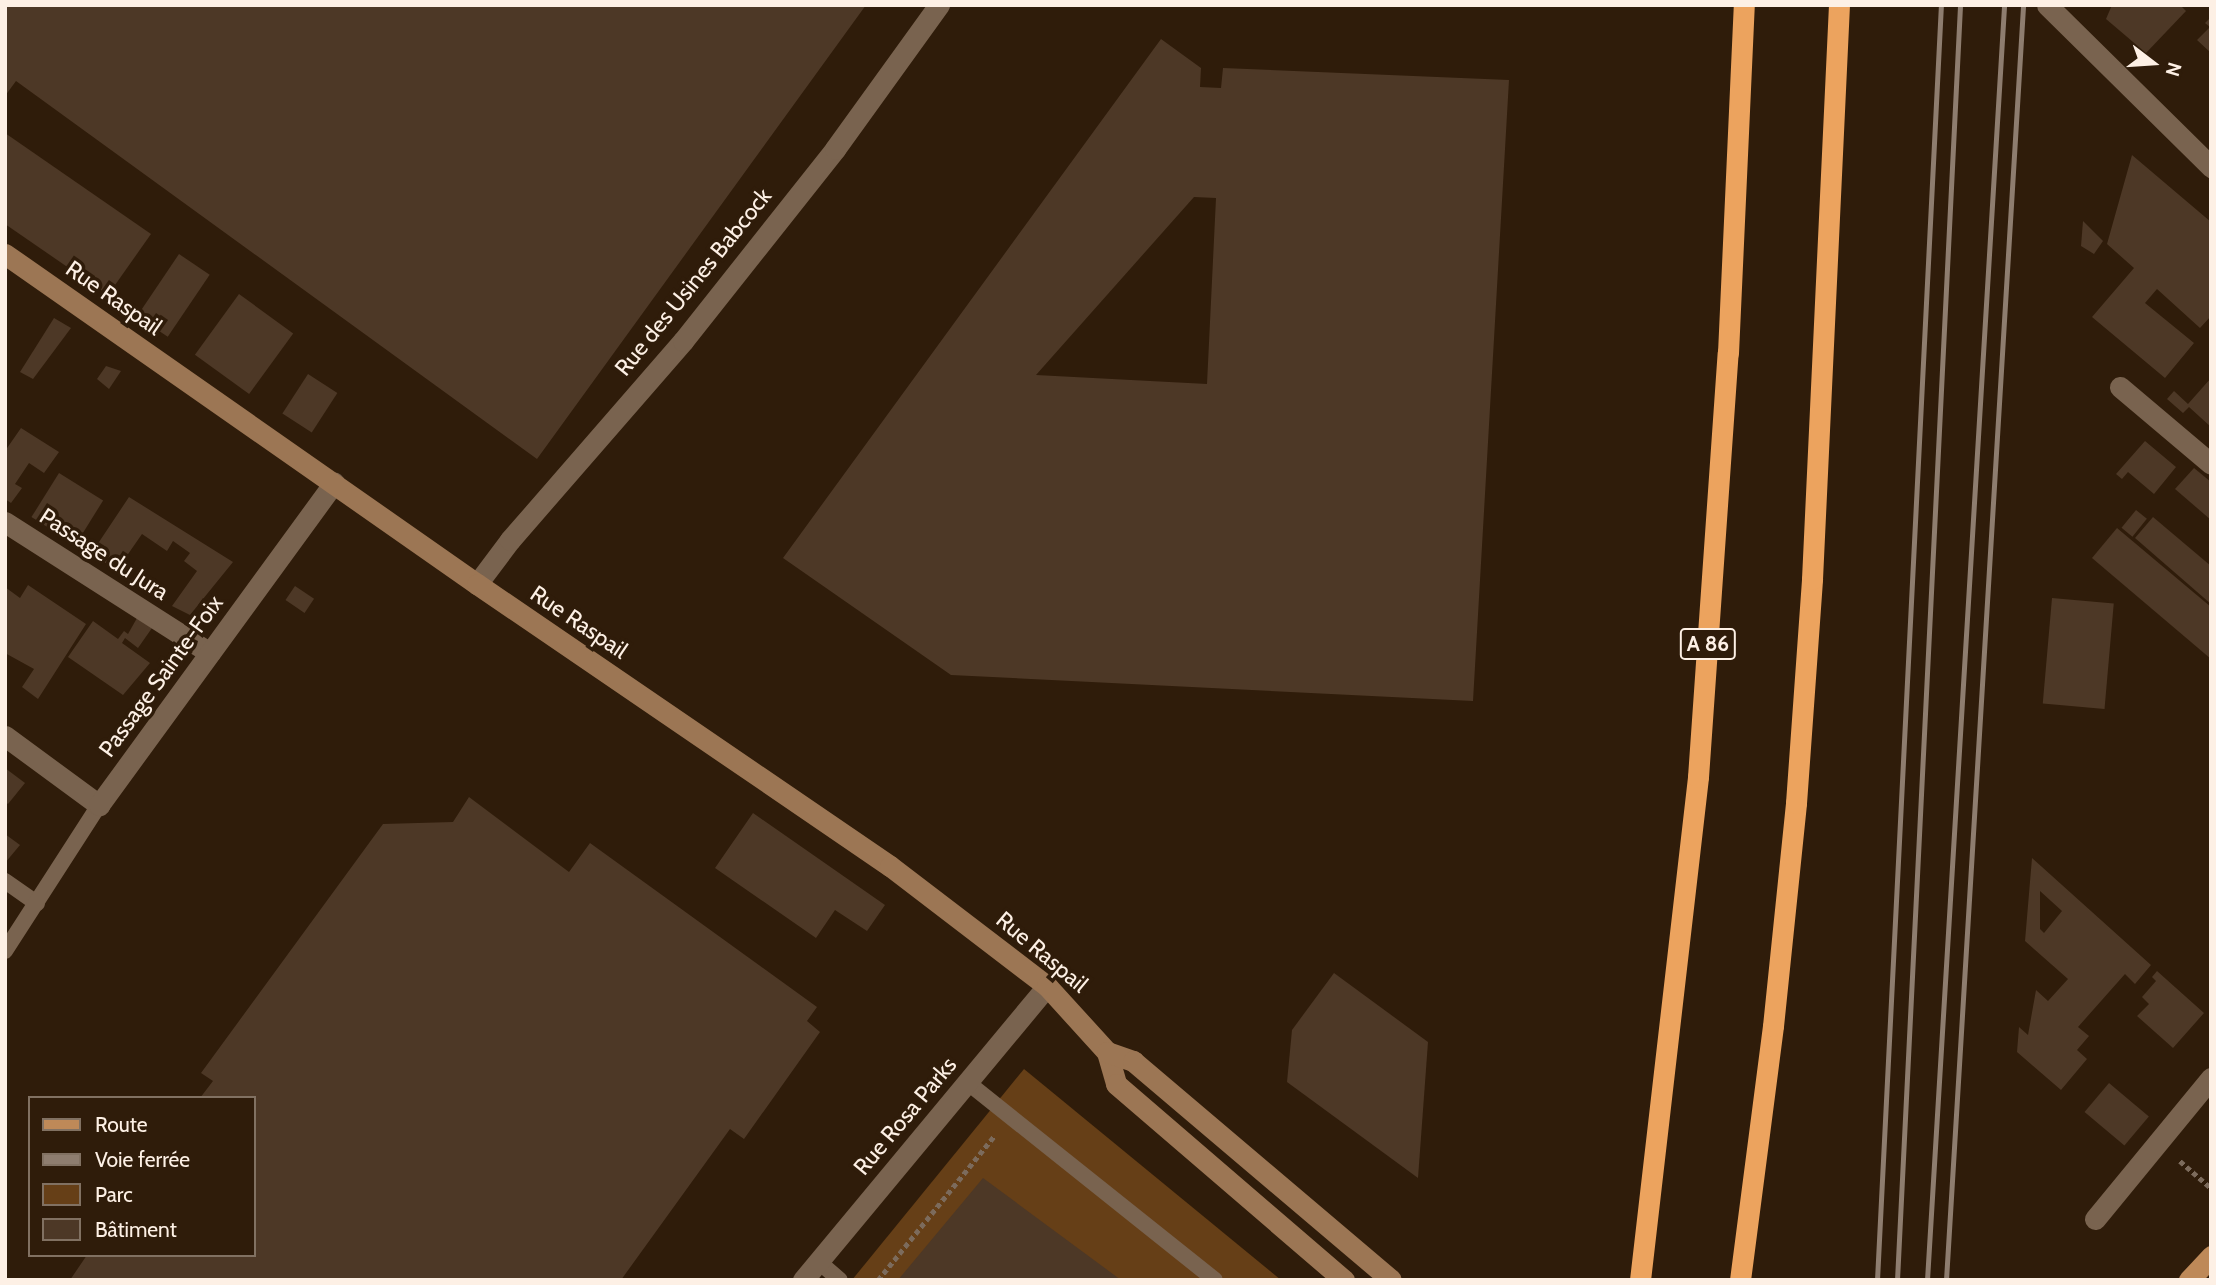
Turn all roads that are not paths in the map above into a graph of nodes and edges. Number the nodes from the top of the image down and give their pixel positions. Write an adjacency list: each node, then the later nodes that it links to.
1 (939, 5): 11 (street, Rue des Usines Babcock)
2 (1744, 5): 30 (highway, A 86)
3 (1839, 5): 31 (highway)
4 (2047, 5): 5 (street)
5 (2211, 167)
6 (5, 254): 9 (street, Rue Raspail)
7 (2120, 387): 8 (street)
8 (2211, 464)
9 (334, 483): 11 (street, Rue Raspail); 12 (street, Passage Sainte-Foix)
10 (5, 522): 12 (street, Passage du Jura)
11 (477, 584): 18 (street, Rue Raspail)
12 (210, 653): 14 (street, Passage Sainte-Foix)
13 (5, 736): 14 (street)
14 (99, 805): 16 (lane)
15 (5, 881): 16 (lane)
16 (37, 903): 17 (lane)
17 (5, 951)
18 (1046, 986): 19 (street, Rue Raspail); 21 (street, Rue Rosa Parks)
19 (1107, 1052): 28 (street); 29 (street)
20 (2211, 1078): 22 (street)
21 (967, 1082): 24 (street, Rue Rosa Parks); 27 (lane)
22 (2095, 1219)
23 (2211, 1256): 32 (main road)
24 (818, 1261): 25 (street, Rue Rosa Parks); 26 (lane)
25 (803, 1280)
26 (841, 1280)
27 (1215, 1280)
28 (1344, 1280)
29 (1391, 1280)
30 (1640, 1280)
31 (1740, 1280)
32 (2189, 1280)

